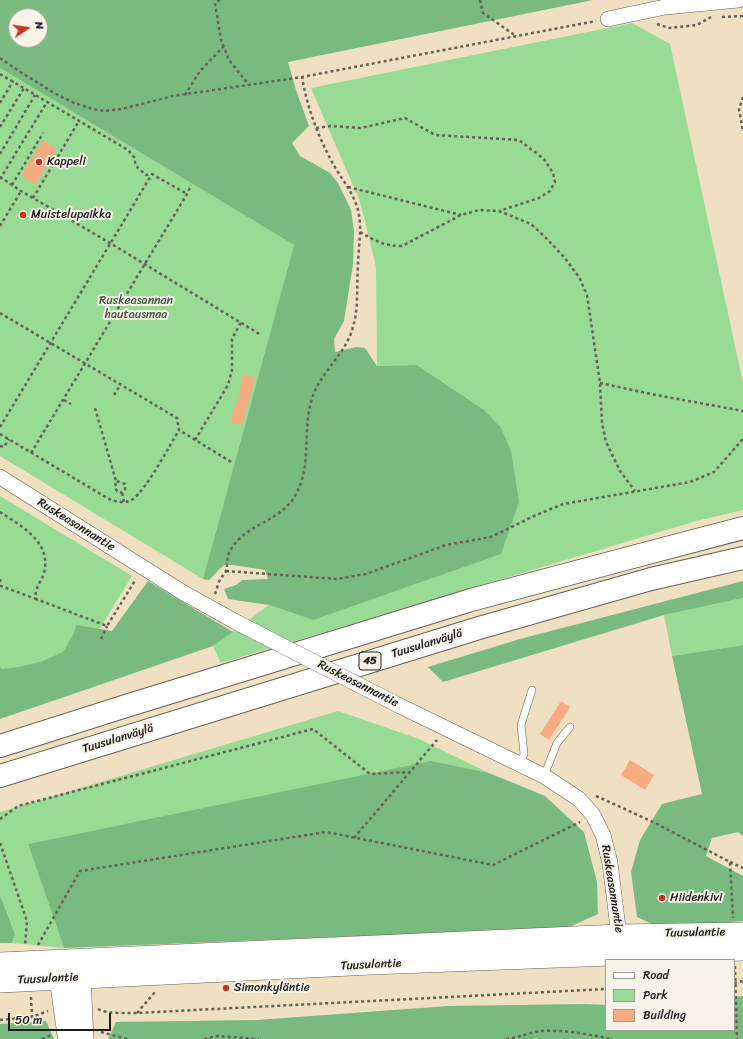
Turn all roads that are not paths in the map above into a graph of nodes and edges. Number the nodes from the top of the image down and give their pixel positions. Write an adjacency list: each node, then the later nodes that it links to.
1 (738, 0): 2 (street)
2 (608, 19)
3 (0, 477): 9 (street, Ruskeasannantie, bridge)
4 (743, 528): 8 (highway, 45)
5 (743, 558): 10 (highway, Tuusulanväylä / 45)
6 (532, 690): 9 (lane)
7 (570, 727): 11 (lane)
8 (0, 746)
9 (520, 765): 11 (street, Ruskeasannantie)
10 (0, 776)
11 (544, 776): 13 (street, Ruskeasannantie)
12 (743, 933): 13 (main road, Tuusulantie)
13 (620, 945): 14 (main road, Tuusulantie); 15 (main road, Tuusulantie); 18 (main road, Tuusulantie)
14 (739, 957)
15 (69, 959): 16 (main road, Tuusulantie); 17 (main road); 18 (main road)
16 (0, 962)
17 (60, 978): 18 (main road, Tuusulantie); 19 (main road, Tuusulantie); 20 (main road)
18 (80, 978): 20 (main road)
19 (0, 982)
20 (73, 1007): 21 (main road); 22 (main road)
21 (63, 1036)
22 (92, 1036)

